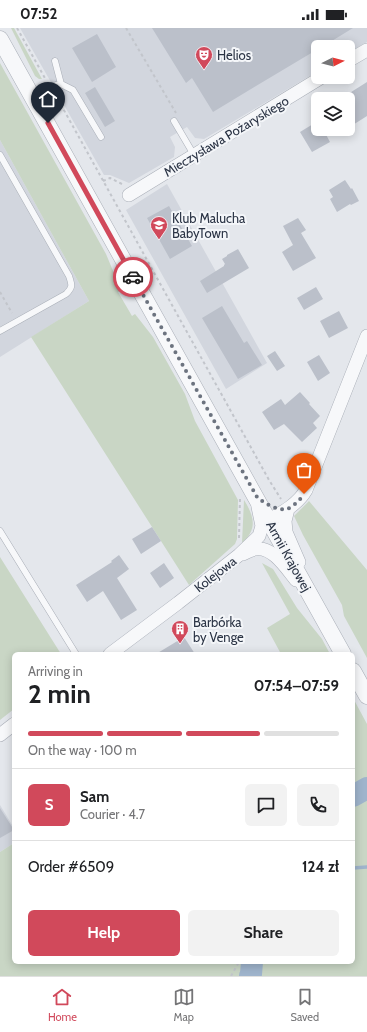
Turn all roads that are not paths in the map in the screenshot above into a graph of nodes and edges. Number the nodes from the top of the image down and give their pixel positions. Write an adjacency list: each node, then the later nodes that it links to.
1 (0, 38): 7 (street, Armii Krajowej)
2 (367, 50): 3 (street)
3 (355, 57)
4 (55, 60): 5 (lane)
5 (62, 84): 7 (lane); 9 (lane)
6 (311, 84): 11 (street, Mieczysława Pożaryskiego)
7 (33, 97): 15 (street, Armii Krajowej)
8 (176, 120): 11 (lane)
9 (101, 137)
10 (0, 155): 13 (lane)
11 (194, 155): 12 (street, Mieczysława Pożaryskiego)
12 (129, 195)
13 (0, 331)
14 (367, 336): 16 (street)
15 (257, 497): 16 (street); 17 (street, Armii Krajowej); 19 (street, Kolejowa)
16 (285, 505): 17 (street); 20 (street)
17 (269, 520): 20 (street, Armii Krajowej)
18 (0, 531): 21 (lane)
19 (239, 555): 20 (street); 22 (street, Kolejowa)
20 (317, 608): 23 (street, Armii Krajowej)
21 (75, 652)
22 (113, 652)
23 (343, 652)
24 (355, 675): 25 (street)
25 (367, 696)
26 (12, 726): 27 (street)
27 (0, 735)

